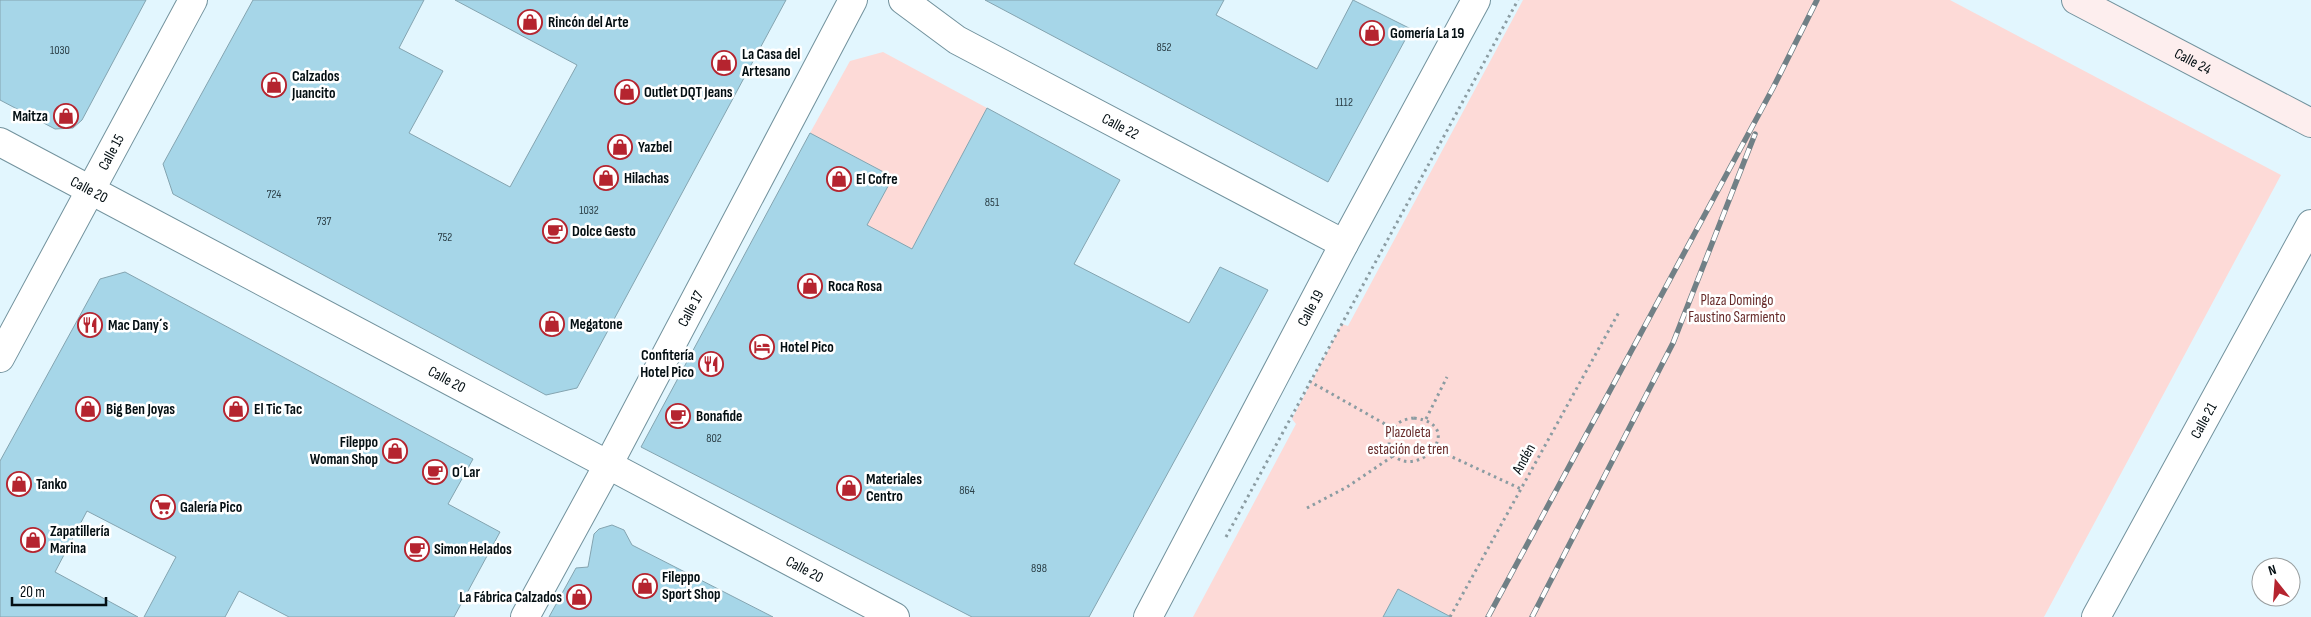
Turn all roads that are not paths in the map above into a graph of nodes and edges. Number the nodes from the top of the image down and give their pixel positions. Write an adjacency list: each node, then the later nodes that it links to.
1 (193, 0): 8 (street, Calle 15)
2 (853, 0): 12 (street, Calle 17)
3 (903, 0): 10 (street, Calle 22)
4 (1476, 0): 10 (street, Calle 19)
5 (2076, 0): 6 (street, Calle 24)
6 (2311, 123)
7 (0, 142): 8 (street, Calle 20)
8 (91, 190): 11 (street, Calle 15); 12 (street, Calle 20)
9 (2311, 224): 16 (street, Calle 21)
10 (1344, 244): 15 (street, Calle 19)
11 (0, 358)
12 (608, 465): 13 (street, Calle 17); 14 (street, Calle 20)
13 (525, 617)
14 (895, 617)
15 (1148, 617)
16 (2096, 617)

